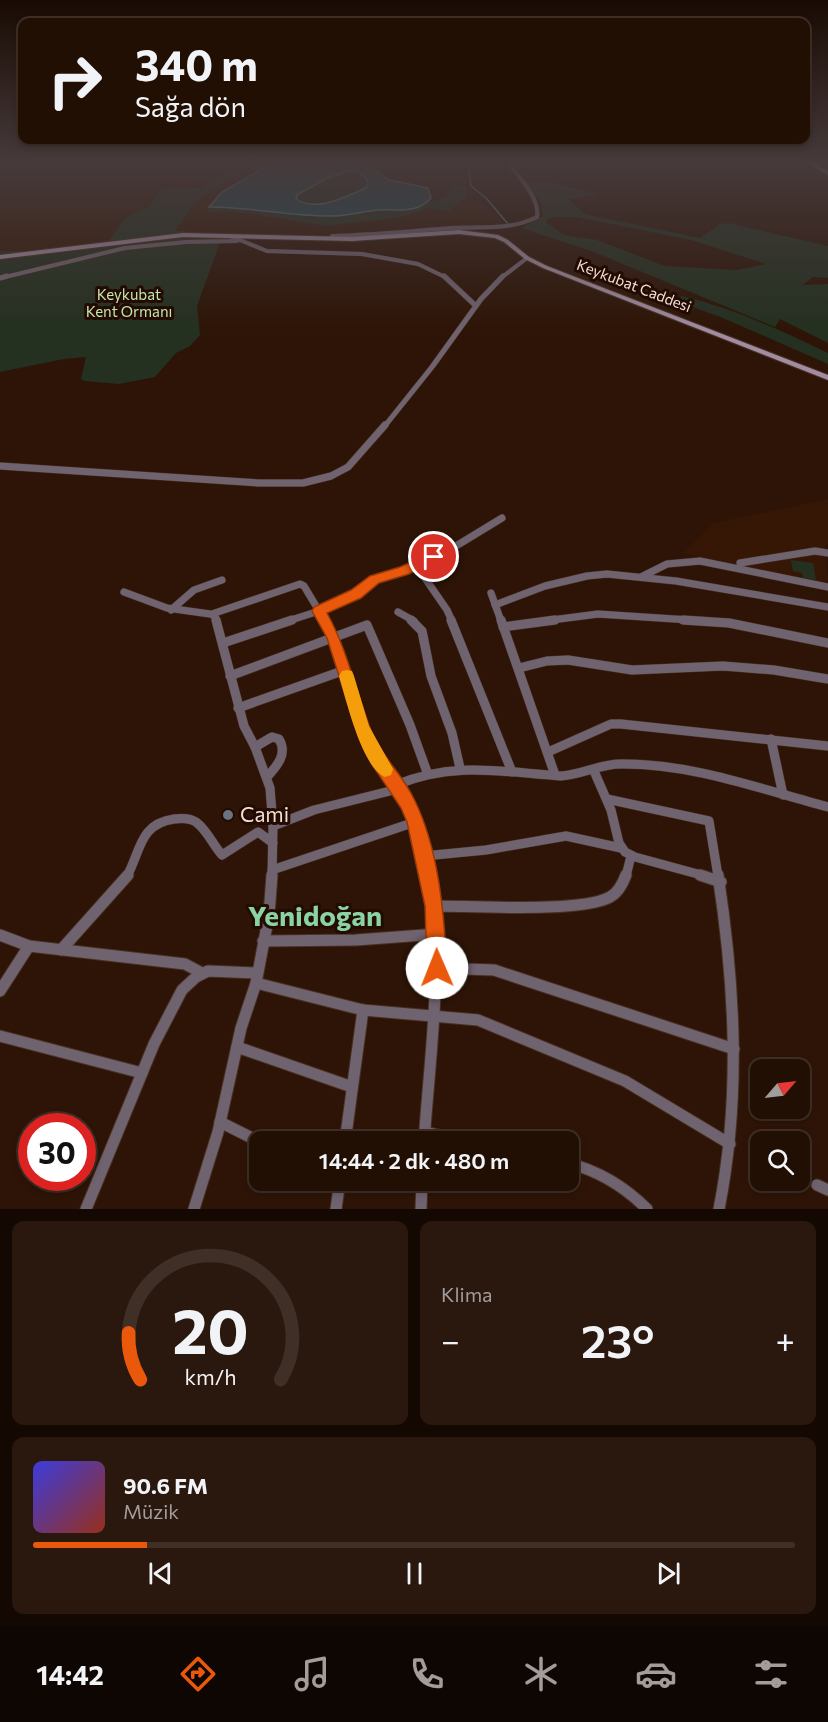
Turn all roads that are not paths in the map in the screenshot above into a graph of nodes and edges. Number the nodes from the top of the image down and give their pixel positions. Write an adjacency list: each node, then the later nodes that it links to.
1 (532, 219): 3 (street)
2 (226, 235): 4 (street); 5 (street, Keykubat Caddesi); 6 (street, Keykubat Caddesi)
3 (332, 236)
4 (249, 242): 7 (street); 8 (street)
5 (0, 257)
6 (526, 258): 8 (street); 9 (street, Keykubat Caddesi)
7 (0, 278)
8 (476, 306): 10 (street)
9 (828, 378)
10 (0, 466)
11 (502, 518): 14 (street)
12 (828, 553): 13 (street)
13 (740, 563)
14 (416, 565): 23 (street); 42 (street)
15 (641, 577): 17 (street); 20 (street); 21 (street)
16 (222, 580): 22 (street)
17 (828, 587)
18 (124, 592): 22 (street)
19 (491, 593): 20 (street)
20 (495, 605): 26 (street)
21 (828, 607)
22 (171, 610): 25 (street)
23 (319, 611): 25 (street); 27 (street); 28 (street)
24 (398, 612): 39 (street)
25 (212, 614): 28 (street)
26 (502, 627): 29 (street); 30 (street)
27 (334, 638): 31 (street); 32 (street); 41 (street)
28 (223, 643): 32 (street)
29 (828, 643)
30 (519, 668): 33 (street); 38 (street)
31 (345, 670): 34 (street); 45 (street)
32 (230, 676): 34 (street)
33 (828, 679)
34 (238, 708): 37 (street)
35 (771, 739): 36 (street); 38 (street); 46 (street)
36 (828, 746)
37 (255, 747): 44 (street); 44 (street)
38 (548, 752): 43 (street)
39 (460, 768): 41 (street); 42 (street)
40 (594, 771): 43 (street); 46 (street); 47 (street)
41 (427, 772): 45 (street)
42 (512, 772): 43 (street)
43 (555, 775)
44 (267, 777): 50 (street)
45 (397, 787): 49 (street); 50 (street)
46 (783, 795): 48 (street)
47 (607, 799): 52 (street); 56 (street)
48 (828, 807)
49 (415, 822): 53 (street); 55 (street)
50 (273, 826): 51 (street)
51 (273, 843): 55 (street); 62 (street)
52 (621, 848): 53 (street); 54 (street)
53 (424, 856): 57 (street)
54 (631, 856): 56 (street); 57 (street)
55 (272, 870): 60 (street)
56 (721, 882): 71 (street)
57 (434, 906): 58 (street)
58 (436, 934): 60 (street); 63 (street)
59 (0, 935): 61 (street)
60 (263, 941): 65 (street)
61 (29, 946): 62 (street); 66 (street)
62 (61, 950): 64 (street)
63 (437, 968): 68 (street); 71 (street)
64 (202, 973): 65 (street); 72 (street)
65 (257, 978): 67 (street); 70 (street)
66 (0, 991)
67 (363, 1010): 68 (street); 73 (street)
68 (434, 1016): 76 (street); 78 (street)
69 (0, 1036): 72 (street)
70 (237, 1047): 73 (street); 74 (street)
71 (734, 1049): 78 (street)
72 (142, 1073): 82 (street)
73 (352, 1087): 75 (street)
74 (220, 1122): 77 (street); 83 (street)
75 (346, 1131)
76 (424, 1131)
77 (249, 1136)
78 (730, 1144): 87 (street)
79 (579, 1166): 86 (street)
80 (338, 1191): 84 (street)
81 (422, 1191): 85 (street)
82 (86, 1209)
83 (194, 1209)
84 (336, 1209)
85 (421, 1209)
86 (647, 1209)
87 (719, 1209)

